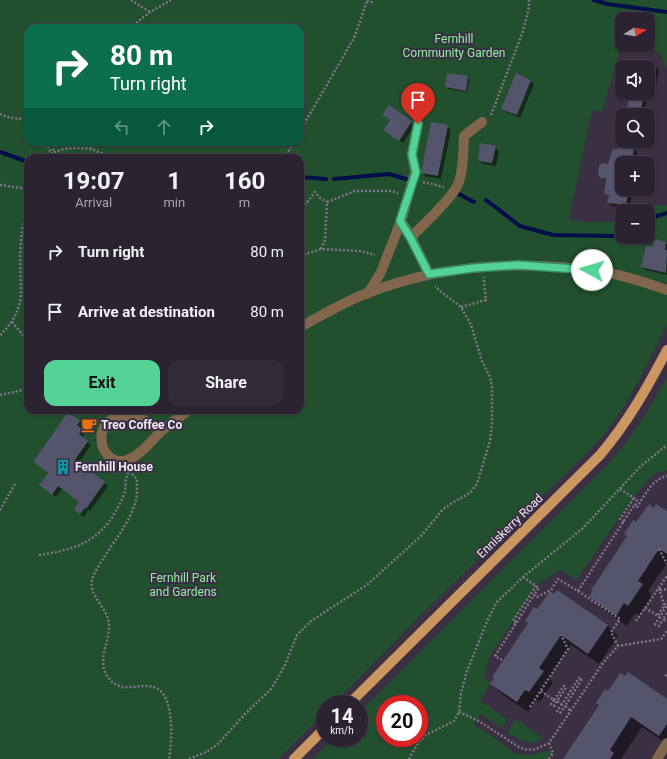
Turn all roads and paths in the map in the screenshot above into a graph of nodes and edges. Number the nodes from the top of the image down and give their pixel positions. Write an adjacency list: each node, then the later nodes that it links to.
1 (131, 0): 6 (path)
2 (171, 0): 6 (path)
3 (367, 0): 5 (path); 11 (path)
4 (529, 0): 10 (path)
5 (374, 4)
6 (150, 12): 7 (path)
7 (135, 24)
8 (0, 114): 9 (path)
9 (24, 119)
10 (482, 122): 22 (street)
11 (304, 124)
12 (418, 124): 19 (street)
13 (49, 146): 17 (path)
14 (54, 146): 17 (path)
15 (89, 146): 16 (path)
16 (92, 149): 17 (path); 18 (path)
17 (51, 154)
18 (103, 154)
19 (413, 179): 22 (path); 23 (street)
20 (0, 185): 21 (path)
21 (24, 188)
22 (454, 190): 28 (street)
23 (408, 195): 24 (path); 27 (street)
24 (327, 202): 25 (path); 29 (path)
25 (304, 204)
26 (24, 220): 37 (path)
27 (400, 221): 28 (street); 31 (street)
28 (410, 237): 33 (street)
29 (321, 248): 30 (path); 31 (path)
30 (304, 254)
31 (387, 259): 35 (street)
32 (486, 267): 33 (street); 34 (street); 36 (path)
33 (429, 274): 35 (street); 36 (path)
34 (667, 290)
35 (367, 294): 38 (street)
36 (461, 307): 90 (path)
37 (12, 322): 39 (path); 40 (path)
38 (304, 325)
39 (0, 335)
40 (24, 336)
41 (667, 350): 80 (main road, Enniskerry Road)
42 (24, 390): 43 (path)
43 (0, 395)
44 (184, 414): 45 (street)
45 (163, 430): 47 (street); 47 (street)
46 (667, 445): 51 (path)
47 (126, 460): 48 (path)
48 (129, 471): 57 (path); 89 (path)
49 (667, 476): 53 (path)
50 (15, 484): 54 (path)
51 (620, 489): 52 (path); 59 (path)
52 (634, 498): 53 (path); 55 (path)
53 (633, 507): 55 (path)
54 (0, 510)
55 (624, 522): 64 (path)
56 (659, 549): 58 (path)
57 (39, 555)
58 (667, 564)
59 (523, 576): 61 (path); 85 (path)
60 (667, 576): 62 (path)
61 (536, 586): 65 (path); 74 (path)
62 (659, 589): 63 (path); 67 (path); 68 (path)
63 (667, 589)
64 (578, 591): 65 (path); 77 (path)
65 (534, 595): 74 (path)
66 (667, 601): 67 (path)
67 (665, 606): 70 (path)
68 (645, 608): 70 (path); 72 (path)
69 (667, 613): 71 (path)
70 (659, 616): 71 (path)
71 (663, 619): 73 (path)
72 (636, 621)
73 (667, 622)
74 (516, 623): 78 (path)
75 (667, 631): 77 (path)
76 (561, 635): 79 (path)
77 (618, 646): 84 (path)
78 (502, 660)
79 (541, 691): 81 (path); 83 (path)
80 (358, 695)
81 (556, 700): 81 (path); 82 (path)
82 (563, 705): 82 (path); 84 (path)
83 (530, 707)
84 (571, 710): 87 (path)
85 (459, 712): 87 (path); 92 (path)
86 (316, 737): 91 (main road)
87 (549, 743): 93 (path)
88 (667, 743): 94 (street)
89 (169, 759)
90 (189, 759)
91 (294, 759)
92 (409, 759)
93 (549, 759)
94 (657, 759)

